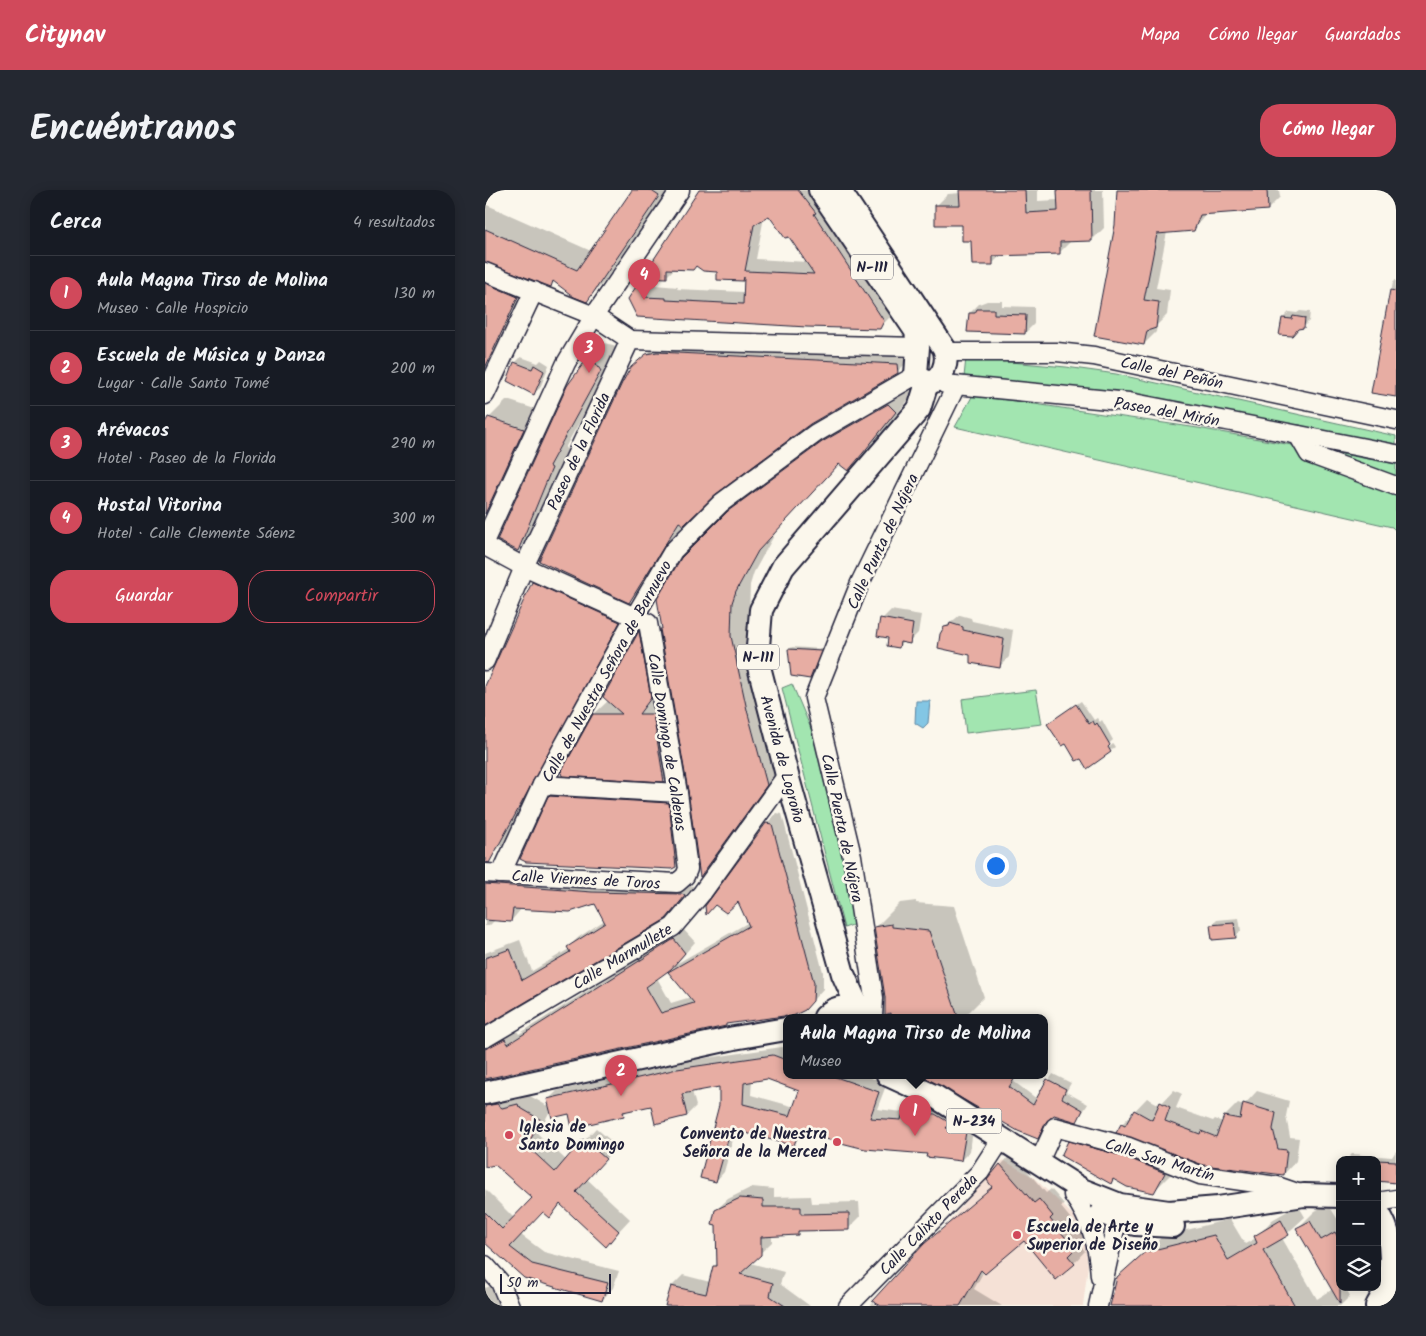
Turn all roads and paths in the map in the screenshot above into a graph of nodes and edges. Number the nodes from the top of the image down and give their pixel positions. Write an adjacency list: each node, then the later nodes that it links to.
1 (680, 190): 6 (street)
2 (820, 190): 8 (main road, N-111)
3 (839, 190): 9 (main road, N-111)
4 (485, 272): 5 (street)
5 (535, 290): 6 (street); 11 (street)
6 (594, 316): 7 (street); 16 (street)
7 (630, 340): 8 (street); 18 (street, Paseo de la Florida)
8 (918, 347): 9 (main road); 10 (main road)
9 (943, 348): 10 (main road); 12 (street, Calle del Peñón)
10 (934, 381): 13 (street, Paseo del Mirón); 19 (street, Calle de Nuestra Señora de Barnuevo); 21 (street, Calle Punta de Nájera); 22 (main road, Avenida de Logroño / N-111)
11 (485, 395)
12 (1396, 420)
13 (1298, 435): 14 (street, Paseo del Mirón); 15 (street)
14 (1396, 454)
15 (1396, 486)
16 (485, 540)
17 (485, 546): 18 (street)
18 (524, 568): 19 (street); 20 (street, Paseo de la Florida)
19 (635, 616): 23 (street, Calle de Nuestra Señora de Barnuevo); 24 (street, Calle Domingo de Calderas)
20 (485, 661)
21 (815, 698): 31 (street, Calle Puerta de Nájera)
22 (787, 775): 27 (main road, Avenida de Logroño / N-111); 34 (street, Calle Marmullete)
23 (542, 785): 24 (street); 25 (street, Calle de Nuestra Señora de Barnuevo)
24 (678, 793): 26 (street, Calle Domingo de Calderas)
25 (493, 874): 26 (street, Calle Viernes de Toros)
26 (685, 876)
27 (844, 977): 28 (main road); 30 (main road, Avenida de Logroño / N-111)
28 (829, 1014): 29 (main road)
29 (864, 1014)
30 (865, 1014)
31 (866, 1014)
32 (783, 1030): 33 (main road)
33 (740, 1037): 35 (main road); 37 (main road)
34 (485, 1038)
35 (783, 1043)
36 (899, 1079): 38 (main road, N-234)
37 (485, 1093)
38 (1002, 1138): 39 (main road, N-234); 53 (street, Calle Calixto Pereda)
39 (1042, 1166): 40 (main road); 41 (street, Calle San Martín); 46 (main road, N-234)
40 (1073, 1195): 48 (main road); 51 (street)
41 (1304, 1195): 42 (main road, N-234); 43 (main road, N-234)
42 (1336, 1196)
43 (1272, 1199): 46 (main road, N-234); 48 (main road)
44 (1396, 1200): 45 (street)
45 (1381, 1202)
46 (1205, 1209): 48 (street)
47 (1381, 1217): 50 (main road)
48 (1127, 1218): 51 (street)
49 (485, 1265): 52 (street)
50 (1386, 1296)
51 (1099, 1300)
52 (512, 1305)
53 (850, 1305)

